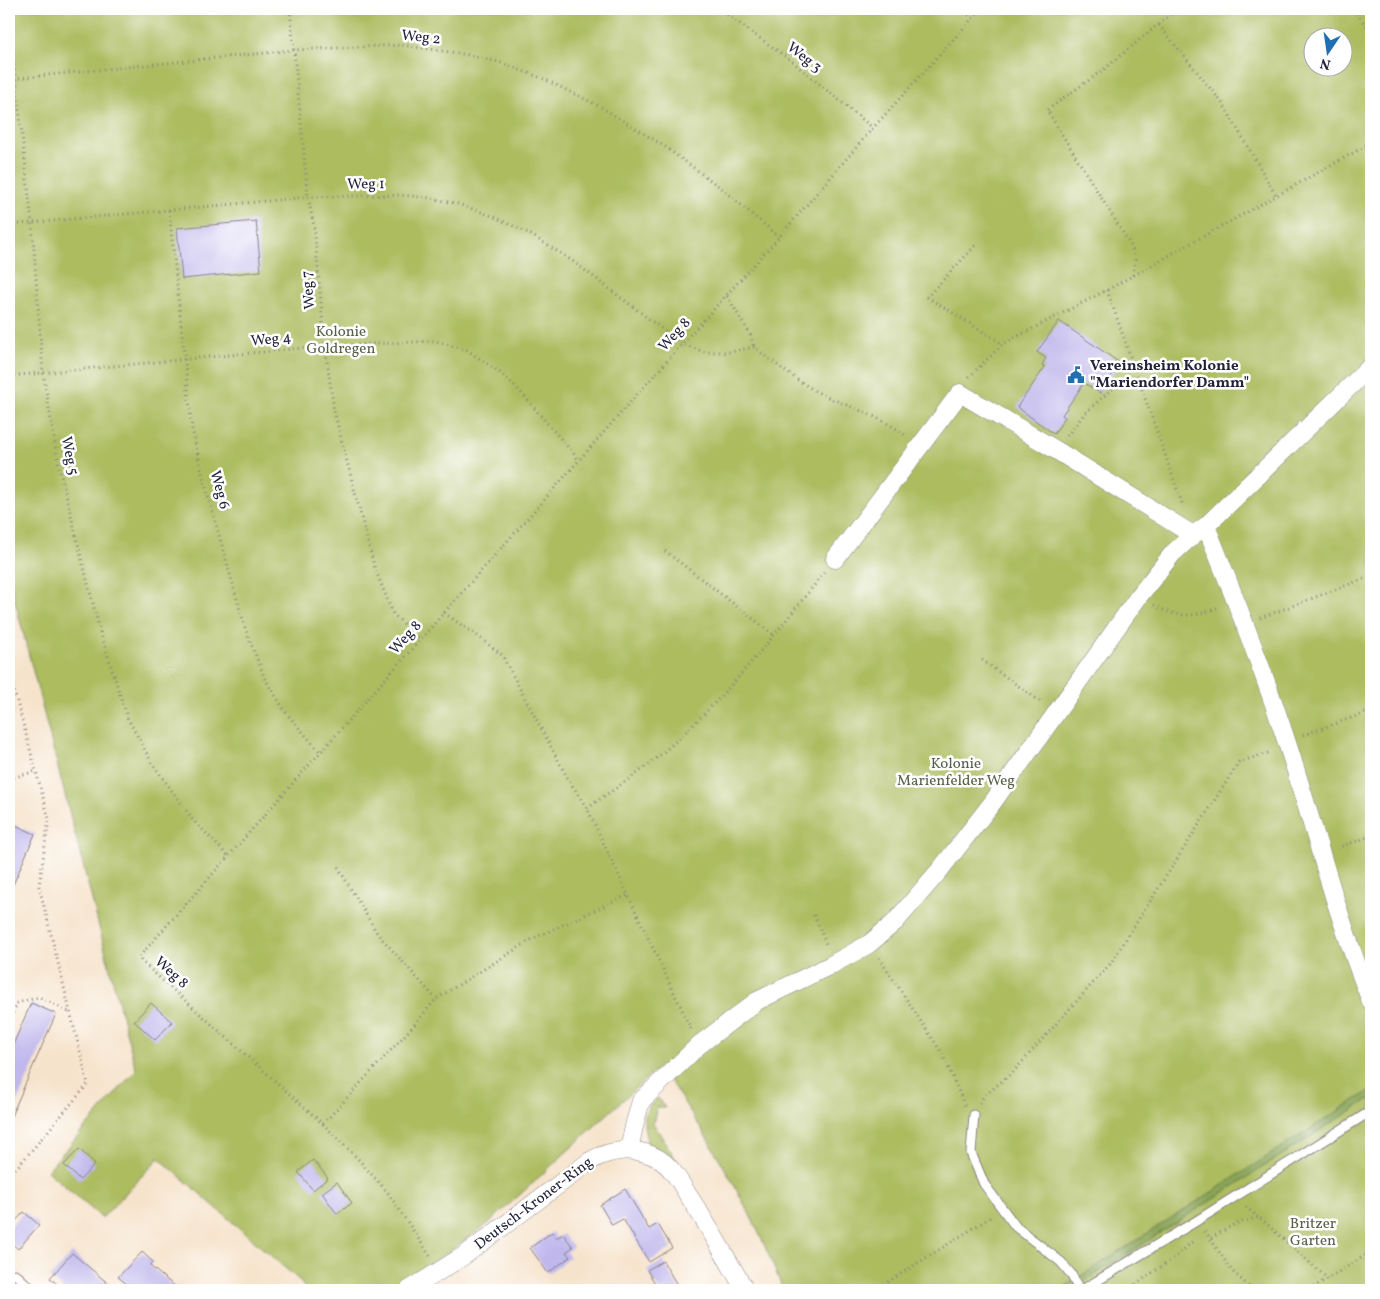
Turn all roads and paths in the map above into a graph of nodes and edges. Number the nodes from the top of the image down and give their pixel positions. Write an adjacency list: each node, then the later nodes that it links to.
1 (290, 9): 11 (path, Weg 7)
2 (719, 9): 14 (path, Weg 3)
3 (960, 9): 7 (path)
4 (981, 9): 7 (path, Weg 8)
5 (1177, 9): 9 (path)
6 (1354, 9): 10 (path)
7 (972, 18): 14 (path, Weg 8)
8 (9, 20): 13 (path, Weg 5)
9 (1159, 25): 17 (path); 23 (path)
10 (1371, 33)
11 (294, 50): 13 (path, Weg 2); 16 (path, Weg 7); 21 (path, Weg 2)
12 (9, 79): 13 (path, Weg 2)
13 (15, 79): 19 (path, Weg 5)
14 (873, 128): 21 (path, Weg 8)
15 (1371, 143): 17 (path)
16 (308, 197): 18 (path, Weg 1); 26 (path, Weg 1); 28 (path, Weg 7)
17 (1277, 197): 23 (path)
18 (169, 210): 19 (path, Weg 1); 30 (path, Weg 6)
19 (32, 223): 20 (path, Weg 1); 32 (path, Weg 5)
20 (9, 225)
21 (779, 237): 25 (path, Weg 8)
22 (975, 246): 27 (path)
23 (1133, 275): 24 (path)
24 (1107, 290): 27 (path); 34 (path)
25 (727, 296): 26 (path, Weg 8); 29 (path)
26 (682, 344): 29 (path, Weg 1); 38 (path, Weg 8)
27 (1003, 344): 35 (path)
28 (325, 346): 30 (path, Weg 4); 38 (path, Weg 4); 49 (path, Weg 7)
29 (754, 348): 36 (path)
30 (185, 359): 32 (path, Weg 4); 55 (path, Weg 6)
31 (1371, 366): 40 (street)
32 (43, 372): 33 (path, Weg 4); 61 (path, Weg 5)
33 (9, 376)
34 (1137, 376): 37 (path); 39 (path)
35 (960, 393): 36 (street); 37 (street)
36 (920, 446): 42 (street)
37 (1056, 450): 40 (street)
38 (579, 460): 46 (path, Weg 8)
39 (1183, 507)
40 (1200, 530): 44 (street); 45 (street)
41 (665, 551): 48 (path)
42 (835, 559): 48 (path)
43 (1371, 576): 47 (path)
44 (1139, 596): 45 (path); 53 (street)
45 (1236, 600): 47 (street)
46 (444, 614): 49 (path, Weg 8); 58 (path)
47 (1246, 624): 54 (street)
48 (774, 636): 58 (path)
49 (420, 639): 55 (path, Weg 8)
50 (982, 660): 53 (path)
51 (9, 672): 56 (path)
52 (1371, 711): 54 (path)
53 (1056, 714): 65 (street)
54 (1287, 744): 60 (street); 74 (path)
55 (320, 752): 61 (path, Weg 8)
56 (36, 771): 57 (path); 70 (path)
57 (9, 779)
58 (587, 808): 63 (path)
59 (1371, 836): 60 (path)
60 (1322, 854): 66 (street)
61 (228, 856): 75 (path, Weg 8)
62 (338, 867): 68 (path)
63 (628, 895): 68 (path); 72 (path)
64 (814, 915): 67 (path)
65 (869, 944): 67 (street); 74 (path)
66 (1363, 961): 69 (street)
67 (835, 963): 72 (street)
68 (436, 999): 75 (path)
69 (1371, 1001)
70 (70, 1012): 71 (path); 77 (path)
71 (9, 1022)
72 (699, 1045): 76 (street)
73 (1371, 1111): 81 (lane)
74 (974, 1115): 79 (lane)
75 (323, 1124): 85 (path, Weg 8)
76 (629, 1150): 85 (street, Deutsch-Kroner-Ring); 90 (street, Deutsch-Kroner-Ring)
77 (9, 1177)
78 (1245, 1206): 80 (path)
79 (1002, 1210): 91 (path); 92 (lane)
80 (1259, 1217): 83 (path); 87 (path)
81 (1198, 1220): 82 (path); 92 (lane)
82 (1204, 1230): 83 (path); 93 (path)
83 (1211, 1238): 94 (path)
84 (1371, 1252): 87 (path)
85 (440, 1271): 89 (street, Deutsch-Kroner-Ring)
86 (15, 1274): 88 (lane)
87 (1328, 1278): 95 (path)
88 (33, 1290)
89 (409, 1290)
90 (745, 1290)
91 (875, 1290)
92 (1081, 1290)
93 (1127, 1290)
94 (1253, 1290)
95 (1309, 1290)

